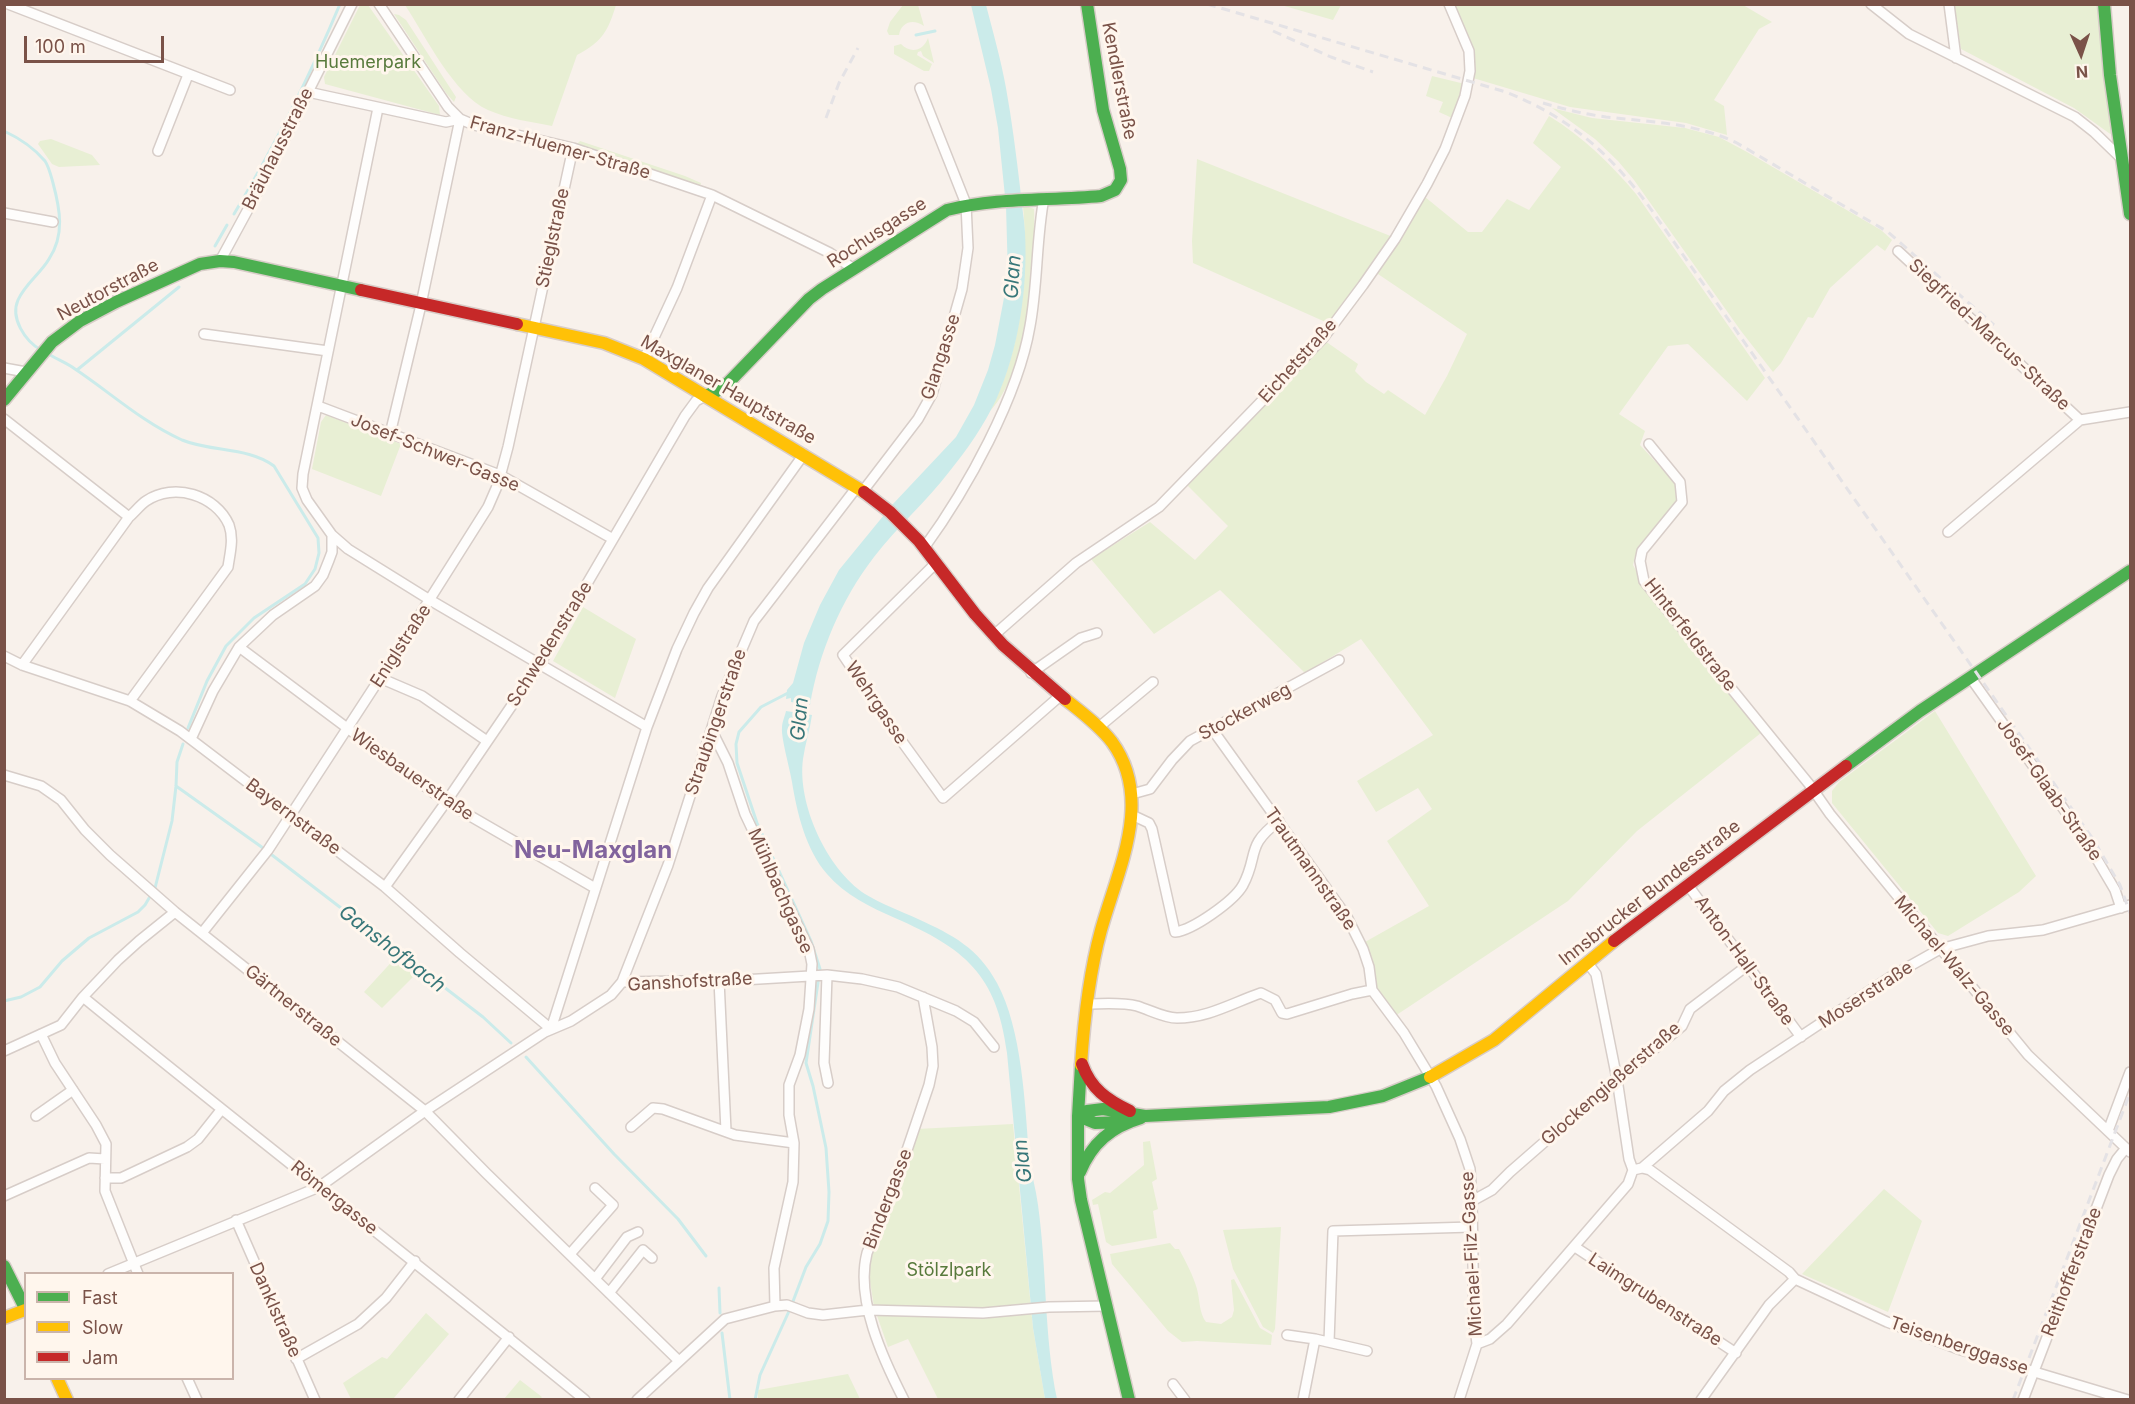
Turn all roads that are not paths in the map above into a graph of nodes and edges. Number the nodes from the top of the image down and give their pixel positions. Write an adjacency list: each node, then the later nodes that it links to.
1 (8, 4): 10 (street)
2 (352, 4): 13 (street, Bräuhausstraße)
3 (379, 4): 15 (street, Franz-Huemer-Straße)
4 (1087, 4): 20 (street, Kendlerstraße)
5 (1449, 4): 58 (street, Eichetstraße)
6 (1871, 4): 9 (street)
7 (1949, 4): 9 (street)
8 (2104, 4): 18 (street)
9 (1956, 58): 18 (street)
10 (188, 75): 12 (street); 17 (street)
11 (920, 87): 23 (street, Glangasse)
12 (230, 90)
13 (308, 92): 14 (street, Franz-Huemer-Straße); 28 (street, Bräuhausstraße)
14 (378, 108): 15 (street, Franz-Huemer-Straße); 30 (street)
15 (460, 119): 16 (street, Franz-Huemer-Straße); 31 (street)
16 (573, 148): 21 (street, Franz-Huemer-Straße); 32 (street, Stieglstraße)
17 (158, 151)
18 (2123, 160): 19 (street)
19 (2129, 191): 25 (street)
20 (1109, 194): 22 (street, Rochusgasse)
21 (712, 195): 29 (street, Franz-Huemer-Straße); 35 (street)
22 (1044, 198): 23 (street, Rochusgasse); 53 (street)
23 (966, 204): 29 (street, Rochusgasse); 48 (street, Glangasse)
24 (4, 213): 26 (street)
25 (2130, 214)
26 (53, 222)
27 (1898, 251): 43 (street, Siegfried-Marcus-Straße)
28 (220, 261): 30 (street, Maxglaner Hauptstraße); 37 (street, Neutorstraße)
29 (854, 269): 38 (street, Rochusgasse)
30 (341, 285): 31 (street, Maxglaner Hauptstraße); 34 (street)
31 (421, 303): 32 (street, Maxglaner Hauptstraße); 44 (street)
32 (533, 327): 35 (street, Maxglaner Hauptstraße); 47 (street, Eniglstraße)
33 (204, 334): 34 (street)
34 (328, 351): 40 (street)
35 (644, 359): 38 (street, Maxglaner Hauptstraße)
36 (4, 368): 37 (street)
37 (26, 372): 39 (street, Neutorstraße)
38 (705, 396): 46 (street, Maxglaner Hauptstraße); 52 (street, Schwedenstraße)
39 (4, 400)
40 (318, 406): 44 (street, Josef-Schwer-Gasse); 51 (street)
41 (2130, 412): 43 (street, Siegfried-Marcus-Straße)
42 (4, 419): 49 (street)
43 (2080, 420): 50 (street, Siegfried-Marcus-Straße)
44 (390, 434): 47 (street, Josef-Schwer-Gasse)
45 (1649, 444): 78 (street, Hinterfeldstraße)
46 (804, 454): 48 (street, Maxglaner Hauptstraße); 70 (street)
47 (500, 475): 52 (street, Josef-Schwer-Gasse); 56 (street, Eniglstraße)
48 (860, 489): 53 (street, Maxglaner Hauptstraße); 74 (street, Straubingerstraße)
49 (129, 517): 62 (street); 69 (street)
50 (1948, 532)
51 (332, 535): 56 (street); 59 (street)
52 (613, 539): 63 (street, Schwedenstraße)
53 (924, 548): 54 (street, Maxglaner Hauptstraße)
54 (936, 563): 58 (street, Maxglaner Hauptstraße); 68 (street, Wehrgasse)
55 (2130, 571): 65 (street, Innsbrucker Bundesstraße)
56 (430, 600): 63 (street); 66 (street, Eniglstraße)
57 (1097, 633): 64 (street)
58 (993, 636): 64 (street, Maxglaner Hauptstraße)
59 (239, 647): 72 (street, Wiesbauerstraße); 75 (street)
60 (4, 656): 62 (street, Bayernstraße)
61 (1339, 660): 73 (street, Stockerweg)
62 (22, 664): 69 (street, Bayernstraße)
63 (540, 664): 70 (street); 76 (street, Schwedenstraße)
64 (1032, 673): 68 (street, Maxglaner Hauptstraße)
65 (1970, 676): 78 (street, Innsbrucker Bundesstraße); 87 (street, Josef-Glaab-Straße)
66 (380, 678): 72 (street, Eniglstraße); 76 (street)
67 (1153, 682): 71 (street)
68 (1060, 696): 71 (street, Maxglaner Hauptstraße)
69 (130, 701): 75 (street, Bayernstraße)
70 (647, 727): 86 (street)
71 (1099, 728): 79 (street, Maxglaner Hauptstraße)
72 (347, 729): 80 (street, Wiesbauerstraße); 82 (street, Eniglstraße)
73 (1212, 729): 79 (street, Stockerweg); 83 (street, Trautmannstraße)
74 (712, 731): 93 (street, Mühlbachgasse); 95 (street, Straubingerstraße)
75 (190, 738): 82 (street, Bayernstraße)
76 (488, 741): 80 (street, Schwedenstraße)
77 (4, 775): 88 (street, Gärtnerstraße)
78 (1812, 791): 84 (street, Innsbrucker Bundesstraße); 90 (street, Michael-Walz-Gasse)
79 (1132, 794): 81 (street, Maxglaner Hauptstraße)
80 (446, 802): 85 (street, Schwedenstraße); 86 (street, Wiesbauerstraße)
81 (1132, 814): 83 (street); 99 (street, Maxglaner Hauptstraße)
82 (290, 816): 85 (street, Bayernstraße); 89 (street, Eniglstraße)
83 (1279, 821): 96 (street, Trautmannstraße)
84 (1687, 884): 91 (street, Innsbrucker Bundesstraße); 92 (street, Anton-Hall-Straße)
85 (385, 887): 100 (street, Bayernstraße)
86 (595, 888): 100 (street)
87 (2126, 906): 90 (street, Moserstraße)
88 (176, 912): 89 (street, Gärtnerstraße); 97 (street)
89 (202, 933): 112 (street, Gärtnerstraße)
90 (1940, 949): 102 (street, Moserstraße); 119 (street, Michael-Walz-Gasse)
91 (1587, 962): 107 (street, Innsbrucker Bundesstraße); 108 (street)
92 (1748, 965): 102 (street, Anton-Hall-Straße); 108 (street, Glockengießerstraße)
93 (820, 975): 94 (street, Ganshofstraße); 98 (street, Ganshofstraße); 109 (street, Mühlbachgasse); 120 (street, Mühlbachgasse)
94 (719, 980): 95 (street, Ganshofstraße); 118 (street)
95 (622, 982): 100 (street, Ganshofstraße)
96 (1372, 990): 99 (street); 107 (street, Trautmannstraße)
97 (83, 997): 101 (street); 111 (street, Römergasse)
98 (923, 997): 103 (street, Ganshofstraße); 148 (street, Bindergasse)
99 (1086, 1004): 105 (street, Maxglaner Hauptstraße)
100 (551, 1029): 112 (street, Ganshofstraße)
101 (41, 1034): 104 (street); 110 (street)
102 (1801, 1037): 123 (street, Moserstraße)
103 (994, 1047)
104 (4, 1051)
105 (1081, 1061): 114 (street, Maxglaner Hauptstraße); 115 (street)
106 (2130, 1072): 119 (street)
107 (1431, 1077): 115 (street, Innsbrucker Bundesstraße); 129 (street, Michael-Filz-Gasse)
108 (1617, 1079): 123 (street); 129 (street, Glockengießerstraße)
109 (828, 1083)
110 (73, 1090): 113 (street); 122 (street)
111 (221, 1110): 124 (street); 126 (street, Römergasse)
112 (425, 1111): 126 (street, Ganshofstraße); 134 (street, Gärtnerstraße)
113 (36, 1116)
114 (1078, 1116): 115 (street, Innsbrucker Bundesstraße); 116 (street); 125 (street)
115 (1145, 1116): 116 (street, Innsbrucker Bundesstraße)
116 (1128, 1121): 125 (street, Innsbrucker Bundesstraße)
117 (631, 1127): 118 (street)
118 (726, 1131): 120 (street)
119 (2108, 1131): 121 (street, Michael-Walz-Gasse)
120 (794, 1143): 144 (street, Mühlbachgasse)
121 (2128, 1150): 159 (street, Reithofferstraße)
122 (105, 1159): 124 (street); 128 (street)
123 (1638, 1169): 133 (street, Moserstraße); 142 (street, Teisenberggasse)
124 (105, 1178): 137 (street)
125 (1078, 1179): 145 (street)
126 (319, 1187): 130 (street, Ganshofstraße); 136 (street, Römergasse)
127 (595, 1188): 134 (street)
128 (4, 1196)
129 (1472, 1201): 131 (street, Michael-Filz-Gasse)
130 (236, 1220): 137 (street, Ganshofstraße); 157 (street, Danklstraße)
131 (1472, 1227): 153 (street); 154 (street, Michael-Filz-Gasse)
132 (638, 1232): 141 (street)
133 (1575, 1246): 154 (street, Moserstraße); 156 (street, Laimgrubenstraße)
134 (570, 1254): 141 (street, Gärtnerstraße)
135 (652, 1258): 143 (street)
136 (415, 1261): 151 (street, Römergasse); 157 (street)
137 (133, 1262): 139 (street, Ganshofstraße); 140 (street)
138 (4, 1266): 146 (street)
139 (112, 1272)
140 (137, 1272)
141 (595, 1279): 143 (street, Gärtnerstraße)
142 (1795, 1279): 156 (street); 159 (street, Teisenberggasse)
143 (609, 1293): 158 (street, Gärtnerstraße)
144 (775, 1306): 148 (street); 158 (street)
145 (1107, 1306): 148 (street); 170 (street)
146 (24, 1308)
147 (24, 1310): 149 (street)
148 (868, 1310): 169 (street, Bindergasse)
149 (4, 1318)
150 (1287, 1335): 152 (street)
151 (509, 1337): 166 (street); 167 (street, Römergasse)
152 (1316, 1339): 153 (street); 172 (street)
153 (1329, 1342): 155 (street)
154 (1477, 1344): 173 (street, Michael-Filz-Gasse)
155 (1367, 1351)
156 (1736, 1353): 174 (street)
157 (296, 1359): 165 (street, Danklstraße)
158 (679, 1360): 168 (street)
159 (2034, 1372): 175 (street, Reithofferstraße); 176 (street, Teisenberggasse)
160 (58, 1380): 163 (street)
161 (188, 1380): 164 (street)
162 (1173, 1384): 171 (street)
163 (67, 1400)
164 (197, 1400)
165 (315, 1400)
166 (459, 1400)
167 (585, 1400)
168 (637, 1400)
169 (904, 1400)
170 (1129, 1400)
171 (1185, 1400)
172 (1303, 1400)
173 (1459, 1400)
174 (1701, 1400)
175 (2023, 1400)
176 (2128, 1400)

